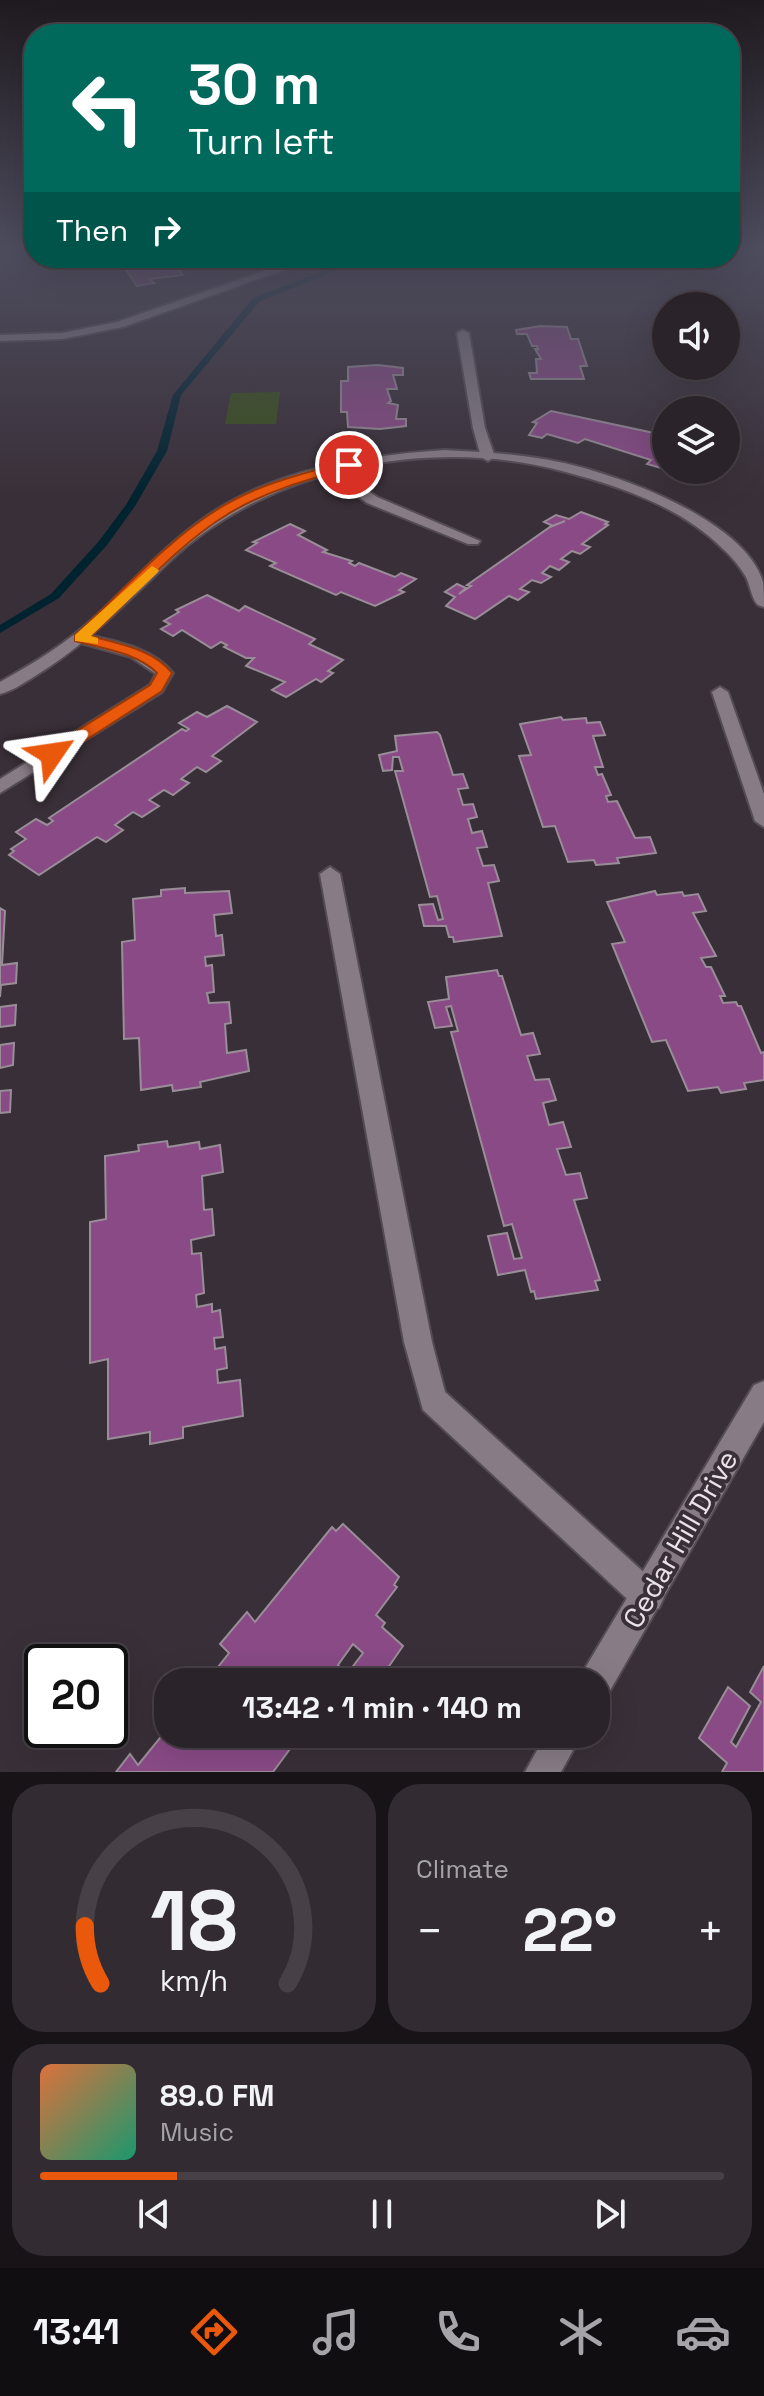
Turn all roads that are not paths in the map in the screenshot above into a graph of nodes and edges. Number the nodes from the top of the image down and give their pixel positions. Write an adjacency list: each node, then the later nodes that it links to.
1 (79, 333): 3 (street)
2 (463, 333): 4 (street)
3 (0, 338)
4 (488, 457): 5 (street); 7 (street)
5 (328, 469): 6 (street); 8 (street)
6 (473, 541)
7 (764, 602)
8 (80, 638): 9 (street); 11 (street)
9 (0, 689)
10 (720, 692): 12 (street)
11 (0, 787)
12 (764, 821)
13 (330, 874): 15 (street)
14 (764, 1395): 15 (street, Cedar Hill Drive)
15 (648, 1597): 16 (street, Cedar Hill Drive)
16 (605, 1668)
17 (557, 1748): 18 (street)
18 (542, 1772)

